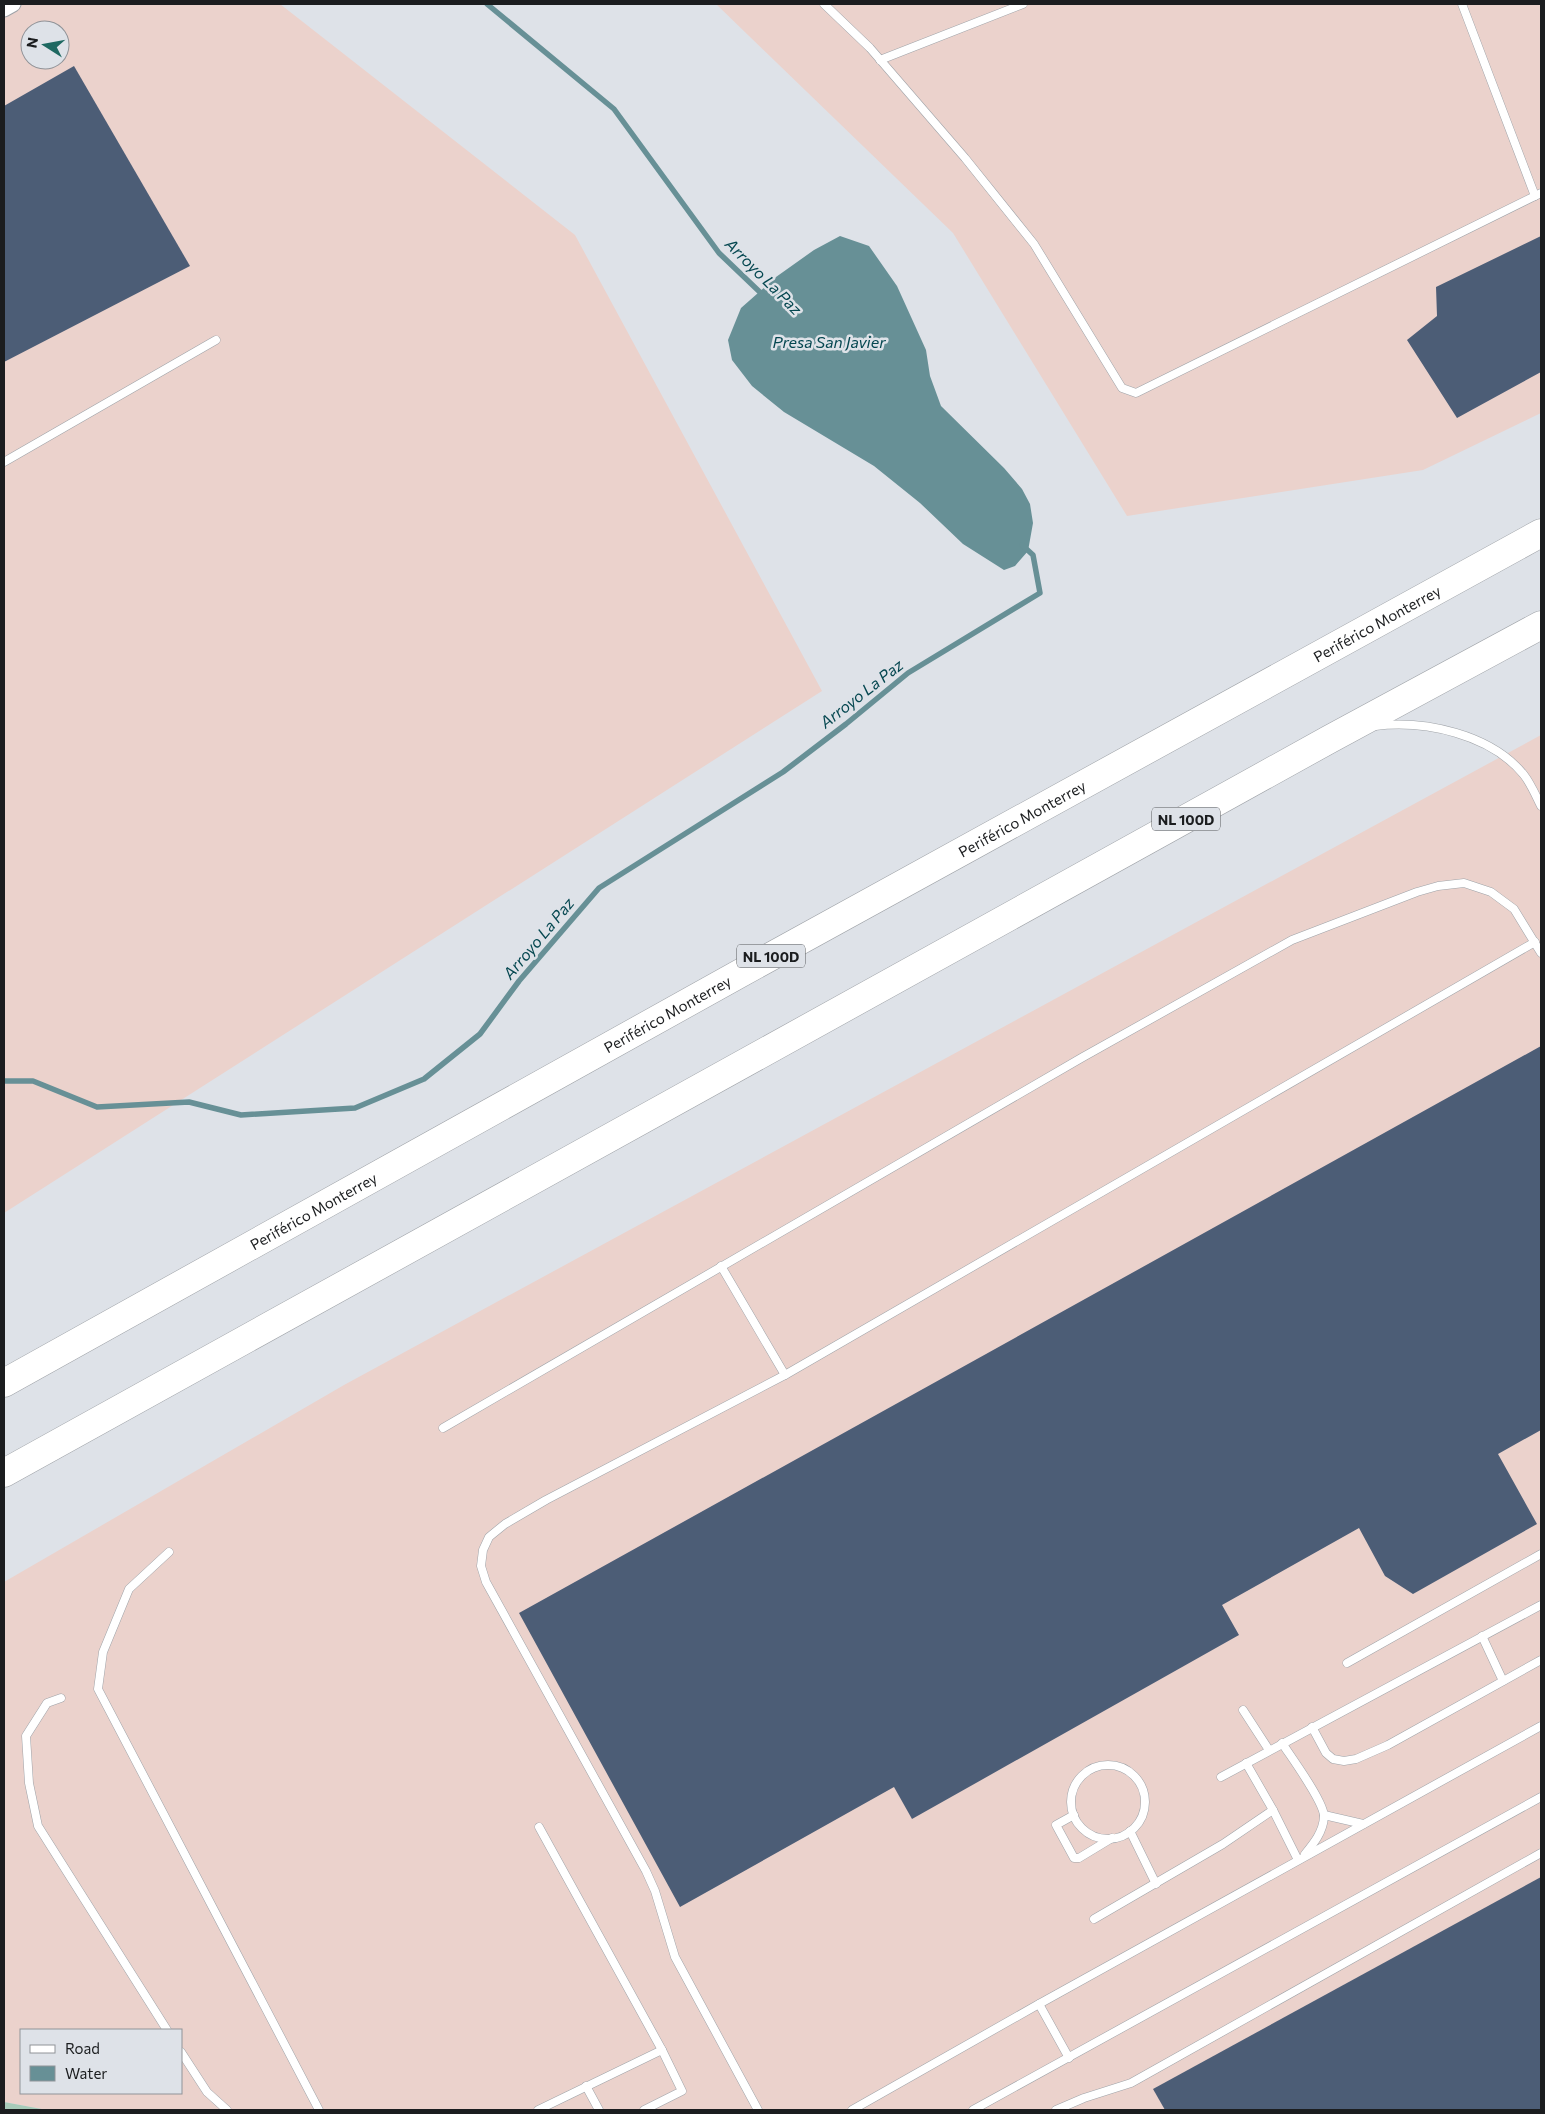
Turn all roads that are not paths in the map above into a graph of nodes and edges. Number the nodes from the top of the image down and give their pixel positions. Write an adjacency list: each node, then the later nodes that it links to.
1 (13, 4): 5 (street)
2 (824, 4): 6 (lane)
3 (1023, 4): 6 (lane)
4 (1462, 4): 7 (lane)
5 (4, 9)
6 (880, 60): 7 (lane)
7 (1538, 194)
8 (216, 340): 9 (lane)
9 (4, 462)
10 (1541, 533): 18 (highway, Periférico Monterrey / NL 100D)
11 (1541, 625): 12 (highway, NL 100D)
12 (1330, 739): 13 (lane); 20 (highway, NL 100D)
13 (1541, 806)
14 (1535, 942): 15 (lane); 16 (lane); 17 (lane)
15 (1541, 953)
16 (721, 1266): 17 (lane); 19 (lane)
17 (785, 1375): 59 (lane)
18 (4, 1383)
19 (443, 1428)
20 (4, 1473)
21 (169, 1552): 55 (lane)
22 (1541, 1554): 26 (lane)
23 (1541, 1604): 24 (lane)
24 (1482, 1636): 27 (lane); 30 (lane)
25 (1541, 1660): 27 (lane)
26 (1347, 1663)
27 (1503, 1681): 30 (lane)
28 (61, 1698): 49 (lane)
29 (1243, 1710): 33 (lane)
30 (1312, 1727): 32 (lane)
31 (1540, 1728): 40 (lane)
32 (1282, 1743): 33 (lane); 39 (lane)
33 (1269, 1750): 34 (lane)
34 (1246, 1763): 35 (lane); 37 (lane)
35 (1221, 1777)
36 (1541, 1797): 52 (lane)
37 (1272, 1810): 45 (lane); 46 (lane)
38 (1074, 1815): 42 (lane); 43 (lane); 43 (lane)
39 (1324, 1815): 40 (lane); 45 (lane)
40 (1363, 1824): 45 (lane)
41 (539, 1827): 50 (lane)
42 (1130, 1831): 43 (lane); 46 (lane)
43 (1112, 1838)
44 (1541, 1853): 62 (lane)
45 (1300, 1859): 48 (lane)
46 (1156, 1884): 47 (lane)
47 (1094, 1919)
48 (1040, 2004): 52 (lane); 60 (lane)
49 (166, 2029)
50 (662, 2050): 53 (lane); 58 (lane)
51 (182, 2054): 54 (lane)
52 (1069, 2058): 61 (lane)
53 (586, 2086): 56 (lane); 57 (lane)
54 (227, 2110)
55 (319, 2110)
56 (538, 2110)
57 (599, 2110)
58 (644, 2110)
59 (758, 2110)
60 (852, 2110)
61 (973, 2110)
62 (1056, 2110)

